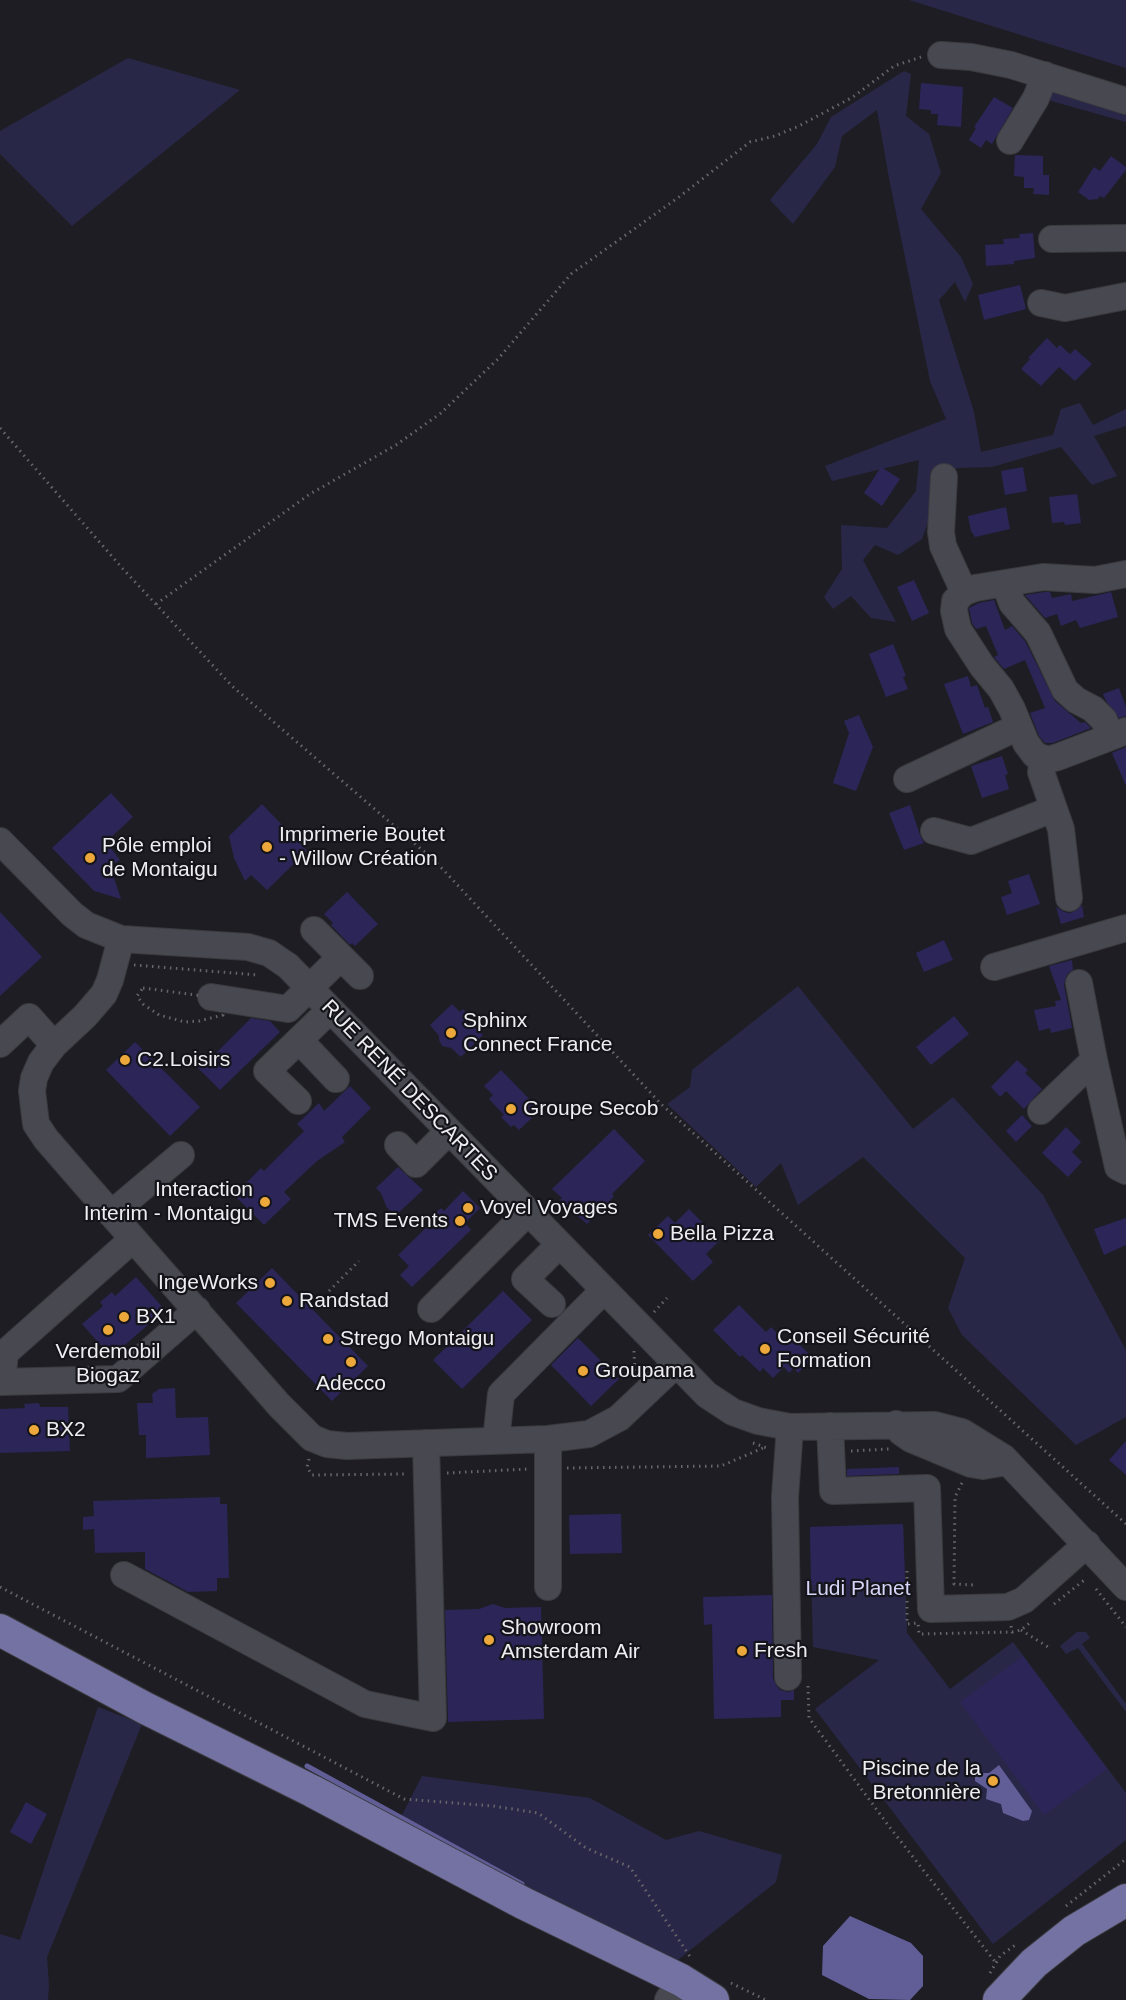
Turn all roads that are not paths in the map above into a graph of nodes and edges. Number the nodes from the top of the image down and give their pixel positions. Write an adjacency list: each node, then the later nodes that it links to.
1 (941, 55): 2 (street)
2 (1046, 75): 3 (street); 4 (street)
3 (1126, 101)
4 (1010, 141)
5 (1126, 238): 6 (street)
6 (1052, 239)
7 (1126, 296): 8 (street)
8 (1041, 303)
9 (944, 477): 12 (street)
10 (1126, 574): 11 (street)
11 (1005, 584): 12 (street); 14 (street)
12 (964, 592): 13 (street)
13 (1018, 727): 15 (street); 16 (street)
14 (1118, 733): 15 (street)
15 (1043, 758): 17 (street)
16 (907, 779)
17 (1053, 809): 18 (street); 20 (street)
18 (934, 831)
19 (0, 841): 23 (street, RUE RENÉ DESCARTES)
20 (1069, 898)
21 (1126, 928): 25 (street)
22 (314, 930): 24 (street)
23 (117, 951): 28 (street, RUE RENÉ DESCARTES); 33 (street)
24 (341, 957): 26 (street); 28 (street)
25 (994, 967)
26 (360, 976)
27 (1079, 983): 34 (street)
28 (309, 988): 29 (street); 30 (street, RUE RENÉ DESCARTES)
29 (211, 997)
30 (330, 1010): 31 (street); 38 (street, RUE RENÉ DESCARTES)
31 (299, 1040): 35 (street); 36 (street)
32 (0, 1044): 33 (street)
33 (54, 1045): 43 (street)
34 (1094, 1060): 37 (street); 41 (street)
35 (336, 1079)
36 (298, 1101)
37 (1041, 1112)
38 (449, 1131): 39 (street); 42 (street, RUE RENÉ DESCARTES)
39 (398, 1145)
40 (180, 1155): 43 (street)
41 (1126, 1171)
42 (528, 1212): 45 (street, RUE RENÉ DESCARTES); 48 (street)
43 (111, 1214): 44 (street)
44 (133, 1239): 49 (street); 51 (street)
45 (559, 1245): 46 (street, RUE RENÉ DESCARTES); 47 (street)
46 (604, 1290): 50 (street, RUE RENÉ DESCARTES); 55 (street)
47 (552, 1304)
48 (431, 1309)
49 (196, 1310): 51 (street); 56 (street)
50 (675, 1365): 52 (street, RUE RENÉ DESCARTES); 54 (street)
51 (1, 1382)
52 (790, 1426): 53 (street, RUE RENÉ DESCARTES); 63 (street)
53 (830, 1426): 57 (street, RUE RENÉ DESCARTES); 57 (street)
54 (548, 1439): 55 (street); 59 (street)
55 (496, 1441): 56 (street)
56 (426, 1443): 58 (street)
57 (1082, 1560): 60 (street, RUE RENÉ DESCARTES)
58 (124, 1575)
59 (548, 1587)
60 (1126, 1587)
61 (0, 1611): 64 (main road)
62 (0, 1630): 64 (main road)
63 (798, 1681)
64 (312, 1791): 66 (main road)
65 (1126, 1900): 68 (main road)
66 (680, 1988): 67 (main road)
67 (720, 1990)
68 (999, 2000)

